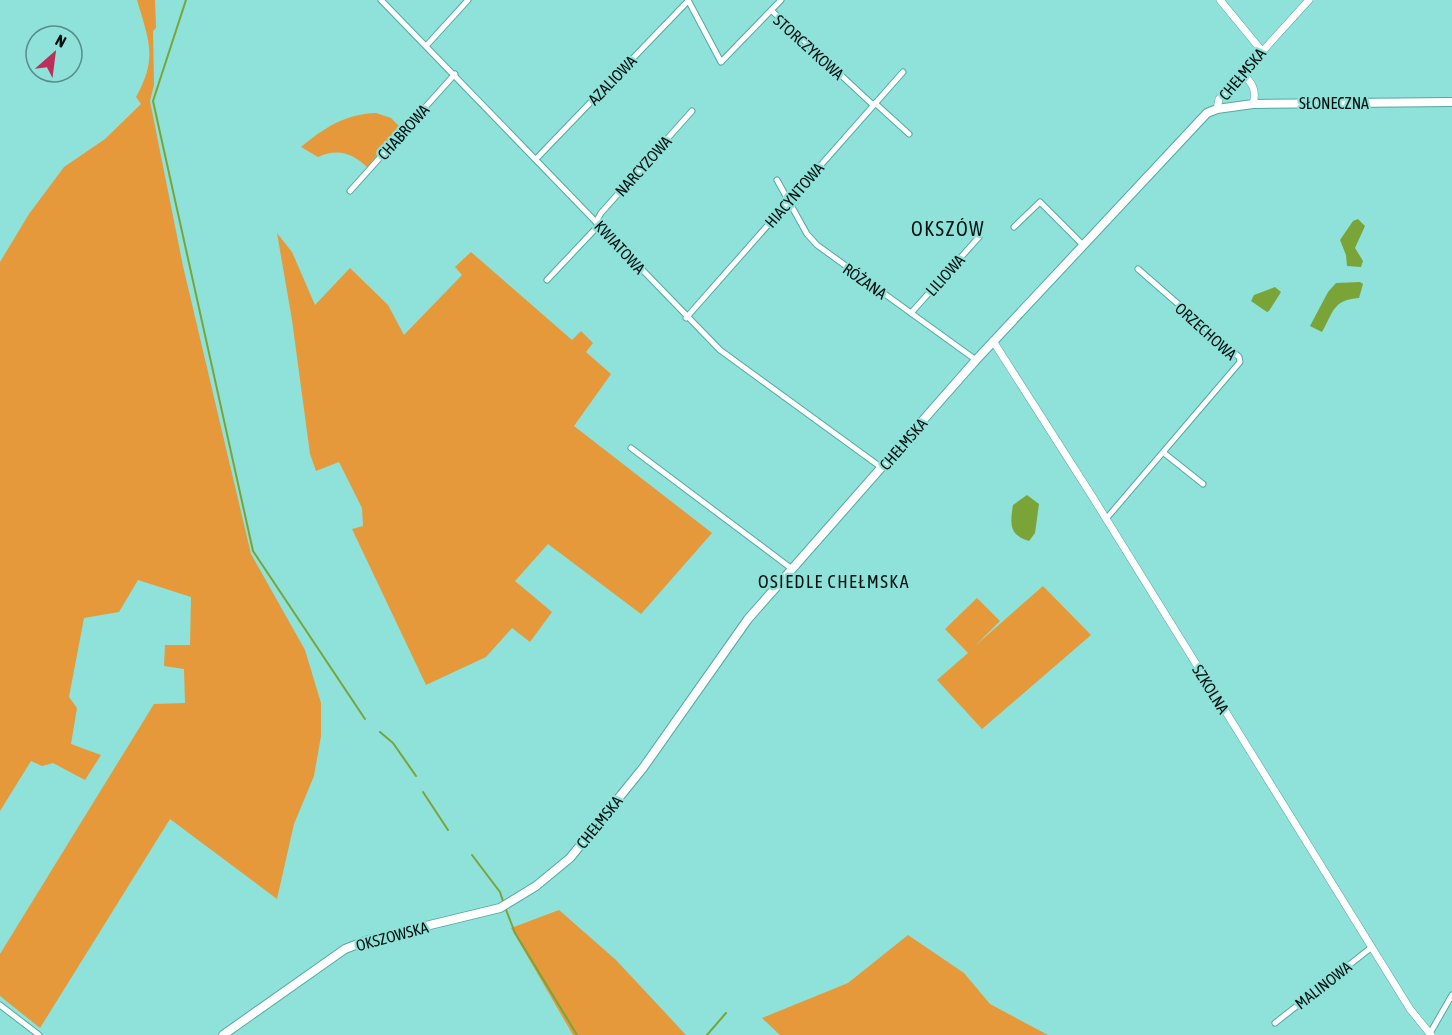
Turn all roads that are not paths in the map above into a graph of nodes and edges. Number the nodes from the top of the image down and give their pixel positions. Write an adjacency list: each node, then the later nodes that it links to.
1 (381, 0): 8 (street, KWIATOWA)
2 (468, 0): 8 (street)
3 (688, 0): 7 (street, STORCZYKOWA); 19 (street, AZALIOWA)
4 (781, 0): 7 (street)
5 (1220, 0): 9 (street)
6 (1309, 0): 9 (street, CHEŁMSKA)
7 (772, 11): 14 (street, STORCZYKOWA)
8 (427, 45): 11 (street, KWIATOWA)
9 (1262, 51): 12 (street, CHEŁMSKA)
10 (903, 72): 14 (street, HIACYNTOWA)
11 (455, 74): 19 (street, KWIATOWA); 21 (street, CHABROWA)
12 (1242, 74): 15 (street); 16 (street, CHEŁMSKA)
13 (1452, 102): 15 (main road, SŁONECZNA)
14 (874, 104): 18 (street, STORCZYKOWA); 22 (street, HIACYNTOWA)
15 (1253, 104): 16 (main road, SŁONECZNA)
16 (1216, 108): 26 (main road, CHEŁMSKA)
17 (692, 111): 23 (street, NARCYZOWA)
18 (909, 134)
19 (536, 159): 23 (street, KWIATOWA)
20 (777, 180): 22 (street, RÓŻANA)
21 (350, 191)
22 (789, 203): 29 (street, RÓŻANA); 30 (street, HIACYNTOWA)
23 (598, 224): 28 (street, NARCYZOWA); 30 (street, KWIATOWA)
24 (1014, 227): 26 (street)
25 (979, 237): 29 (street, LILIOWA)
26 (1083, 245): 31 (main road, CHEŁMSKA)
27 (1138, 270): 34 (street, ORZECHOWA)
28 (547, 280)
29 (911, 314): 32 (street, RÓŻANA)
30 (686, 318): 35 (street, KWIATOWA)
31 (993, 341): 32 (main road, CHEŁMSKA); 37 (street, SZKOLNA)
32 (976, 360): 35 (main road, CHEŁMSKA)
33 (631, 448): 38 (street)
34 (1164, 453): 36 (street); 37 (street, ORZECHOWA)
35 (882, 468): 38 (main road, CHEŁMSKA)
36 (1203, 484)
37 (1106, 519): 40 (street, SZKOLNA)
38 (792, 569): 39 (main road, CHEŁMSKA)
39 (513, 901): 46 (main road, OKSZOWSKA)
40 (1372, 947): 43 (street, MALINOWA); 44 (street, SZKOLNA)
41 (1452, 995): 44 (street)
42 (0, 1005): 45 (street)
43 (1275, 1023)
44 (1430, 1034)
45 (39, 1035)
46 (223, 1035)

